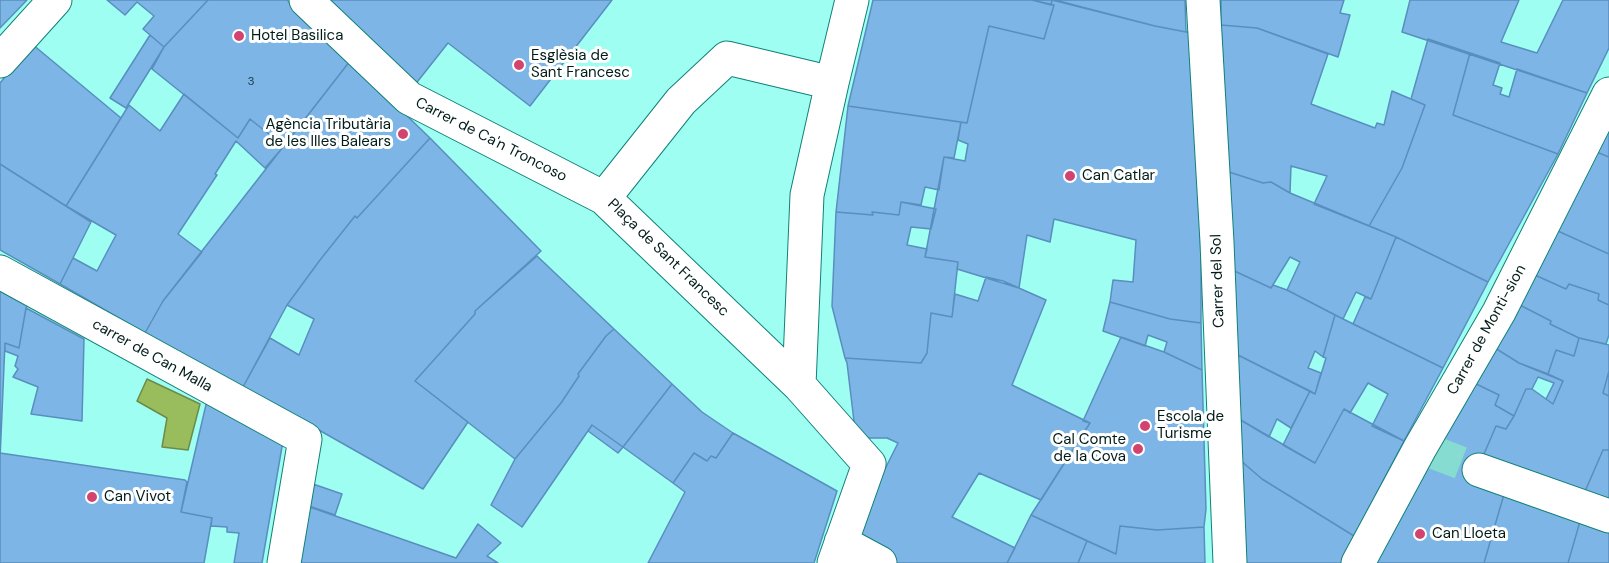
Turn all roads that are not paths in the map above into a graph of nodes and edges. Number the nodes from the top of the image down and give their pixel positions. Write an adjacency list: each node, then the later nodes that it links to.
1 (55, 0): 5 (street)
2 (306, 0): 8 (street, Carrer de Ca'n Troncoso)
3 (852, 0): 6 (street)
4 (1203, 0): 16 (street, Carrer del Sol)
5 (0, 61)
6 (832, 83): 8 (street, Plaça de Sant Francesc); 10 (street)
7 (1609, 94): 17 (street, Carrer de Monti-sion)
8 (604, 198): 10 (street, Plaça de Sant Francesc)
9 (0, 272): 14 (street, carrer de Can Malla)
10 (799, 385): 13 (street, Plaça de Sant Francesc)
11 (1479, 470): 12 (street)
12 (1609, 516)
13 (838, 552): 15 (street)
14 (284, 563)
15 (880, 563)
16 (1230, 563)
17 (1358, 563)

